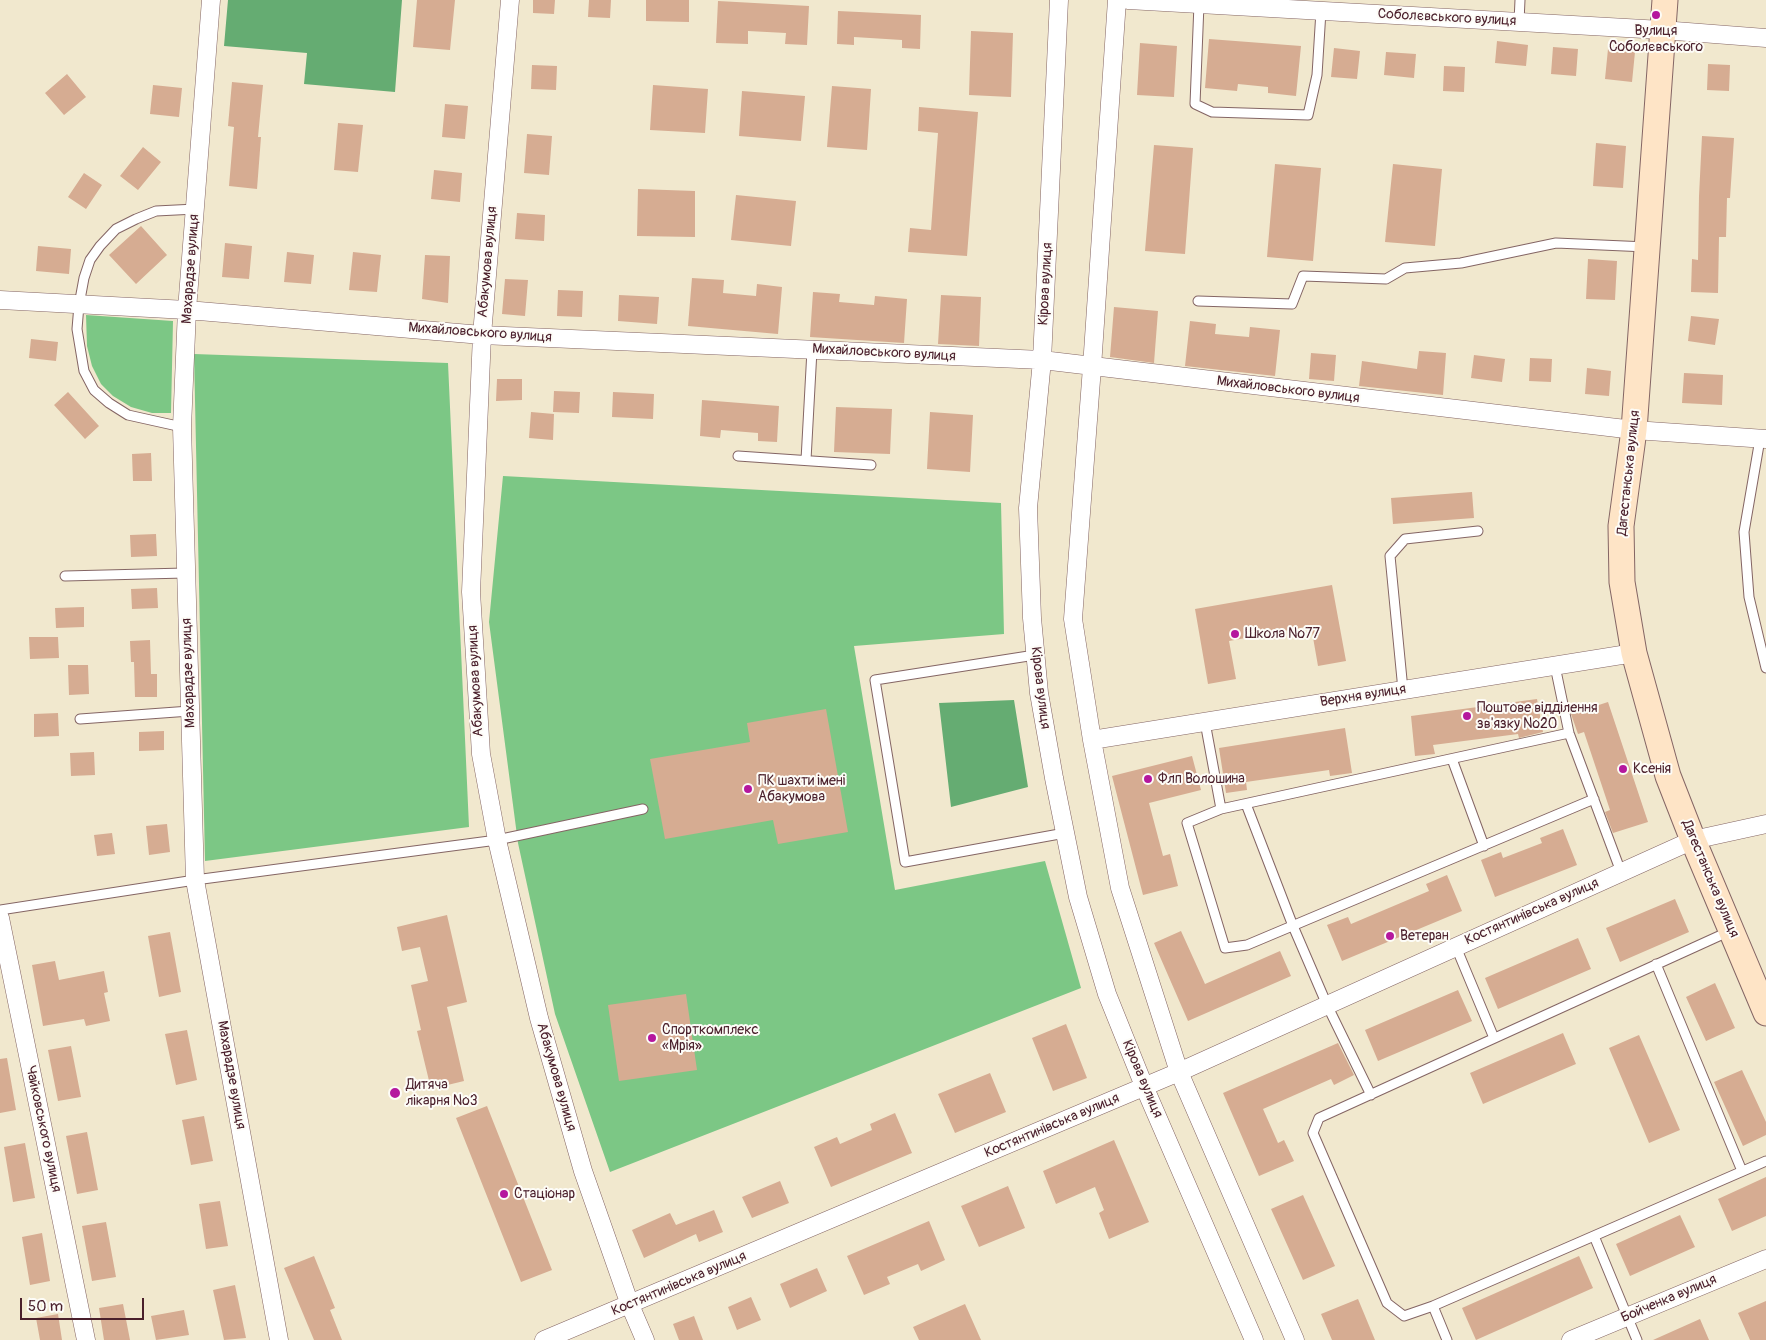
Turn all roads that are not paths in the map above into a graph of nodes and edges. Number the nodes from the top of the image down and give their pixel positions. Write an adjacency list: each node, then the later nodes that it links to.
1 (211, 0): 13 (street, Махарадзе вулиця)
2 (510, 0): 19 (street, Абакумова вулиця)
3 (1058, 0): 21 (street, Кірова вулиця)
4 (1117, 0): 22 (street)
5 (1128, 0): 8 (street, Соболєвського вулиця)
6 (1520, 0): 10 (lane)
7 (1664, 0): 11 (street, Дагестанська вулиця)
8 (1199, 4): 9 (street, Соболєвського вулиця); 9 (lane)
9 (1321, 11): 10 (street, Соболєвського вулиця)
10 (1519, 22): 11 (street, Соболєвського вулиця)
11 (1662, 30): 12 (street, Соболєвського вулиця); 14 (street, Дагестанська вулиця)
12 (1766, 38)
13 (196, 209): 17 (lane); 18 (street, Махарадзе вулиця)
14 (1647, 247): 16 (lane); 24 (street, Дагестанська вулиця)
15 (0, 300): 17 (street, Михайловського вулиця)
16 (1198, 301)
17 (79, 305): 18 (street, Михайловського вулиця); 23 (lane)
18 (187, 310): 19 (street, Михайловського вулиця); 23 (street, Махарадзе вулиця)
19 (482, 335): 20 (street, Михайловського вулиця); 49 (street, Абакумова вулиця)
20 (812, 350): 21 (street, Михайловського вулиця); 27 (lane)
21 (1042, 360): 22 (street, Михайловського вулиця); 33 (street, Кірова вулиця)
22 (1092, 367): 24 (street, Михайловського вулиця); 41 (street)
23 (182, 427): 30 (street, Махарадзе вулиця)
24 (1634, 430): 25 (street, Михайловського вулиця); 32 (street, Дагестанська вулиця)
25 (1763, 439): 35 (lane)
26 (738, 456): 27 (lane)
27 (806, 460): 28 (lane)
28 (871, 465)
29 (1478, 530): 36 (lane)
30 (185, 573): 31 (lane); 37 (street, Махарадзе вулиця)
31 (65, 576)
32 (1634, 653): 34 (street, Верхня вулиця); 50 (street, Дагестанська вулиця)
33 (1035, 655): 48 (street, Кірова вулиця); 48 (lane)
34 (1554, 666): 36 (street, Верхня вулиця); 40 (lane)
35 (1766, 668)
36 (1403, 690): 39 (street, Верхня вулиця)
37 (190, 711): 38 (lane); 53 (street, Махарадзе вулиця)
38 (80, 720)
39 (1205, 722): 41 (street, Верхня вулиця); 46 (lane)
40 (1569, 733): 42 (lane); 43 (lane)
41 (1092, 740): 63 (street)
42 (1452, 759): 44 (lane); 51 (lane)
43 (1594, 799): 51 (lane); 52 (lane)
44 (1246, 804): 46 (lane); 56 (lane)
45 (643, 809): 49 (lane)
46 (1221, 809): 56 (lane)
47 (1766, 824): 50 (street, Костянтинівська вулиця)
48 (1065, 833): 64 (street, Кірова вулиця)
49 (497, 840): 53 (lane); 70 (street, Абакумова вулиця)
50 (1692, 840): 52 (street, Костянтинівська вулиця); 57 (street, Дагестанська вулиця)
51 (1484, 846): 56 (lane)
52 (1621, 872): 58 (street, Костянтинівська вулиця)
53 (195, 880): 54 (lane); 74 (street, Махарадзе вулиця)
54 (0, 910)
55 (0, 918): 73 (street, Чайковського вулиця)
56 (1293, 926): 60 (lane)
57 (1731, 930): 59 (lane); 61 (street, Дагестанська вулиця)
58 (1456, 947): 60 (street, Костянтинівська вулиця); 62 (lane)
59 (1656, 964): 62 (lane); 67 (lane)
60 (1327, 1005): 63 (street, Костянтинівська вулиця); 65 (lane)
61 (1766, 1013)
62 (1494, 1038): 65 (lane)
63 (1179, 1072): 64 (street, Костянтинівська вулиця); 78 (street)
64 (1144, 1086): 70 (street, Костянтинівська вулиця); 77 (street, Кірова вулиця)
65 (1371, 1095): 71 (lane)
66 (1766, 1161): 67 (lane)
67 (1742, 1171): 68 (lane)
68 (1594, 1236): 71 (lane); 72 (lane)
69 (1766, 1259): 72 (street, Бойченка вулиця)
70 (630, 1305): 75 (street, Костянтинівська вулиця); 76 (street, Абакумова вулиця)
71 (1433, 1306): 79 (lane)
72 (1627, 1317): 80 (street, Бойченка вулиця); 81 (lane)
73 (86, 1340)
74 (279, 1340)
75 (544, 1340)
76 (645, 1340)
77 (1254, 1340)
78 (1295, 1340)
79 (1447, 1340)
80 (1572, 1340)
81 (1637, 1340)

